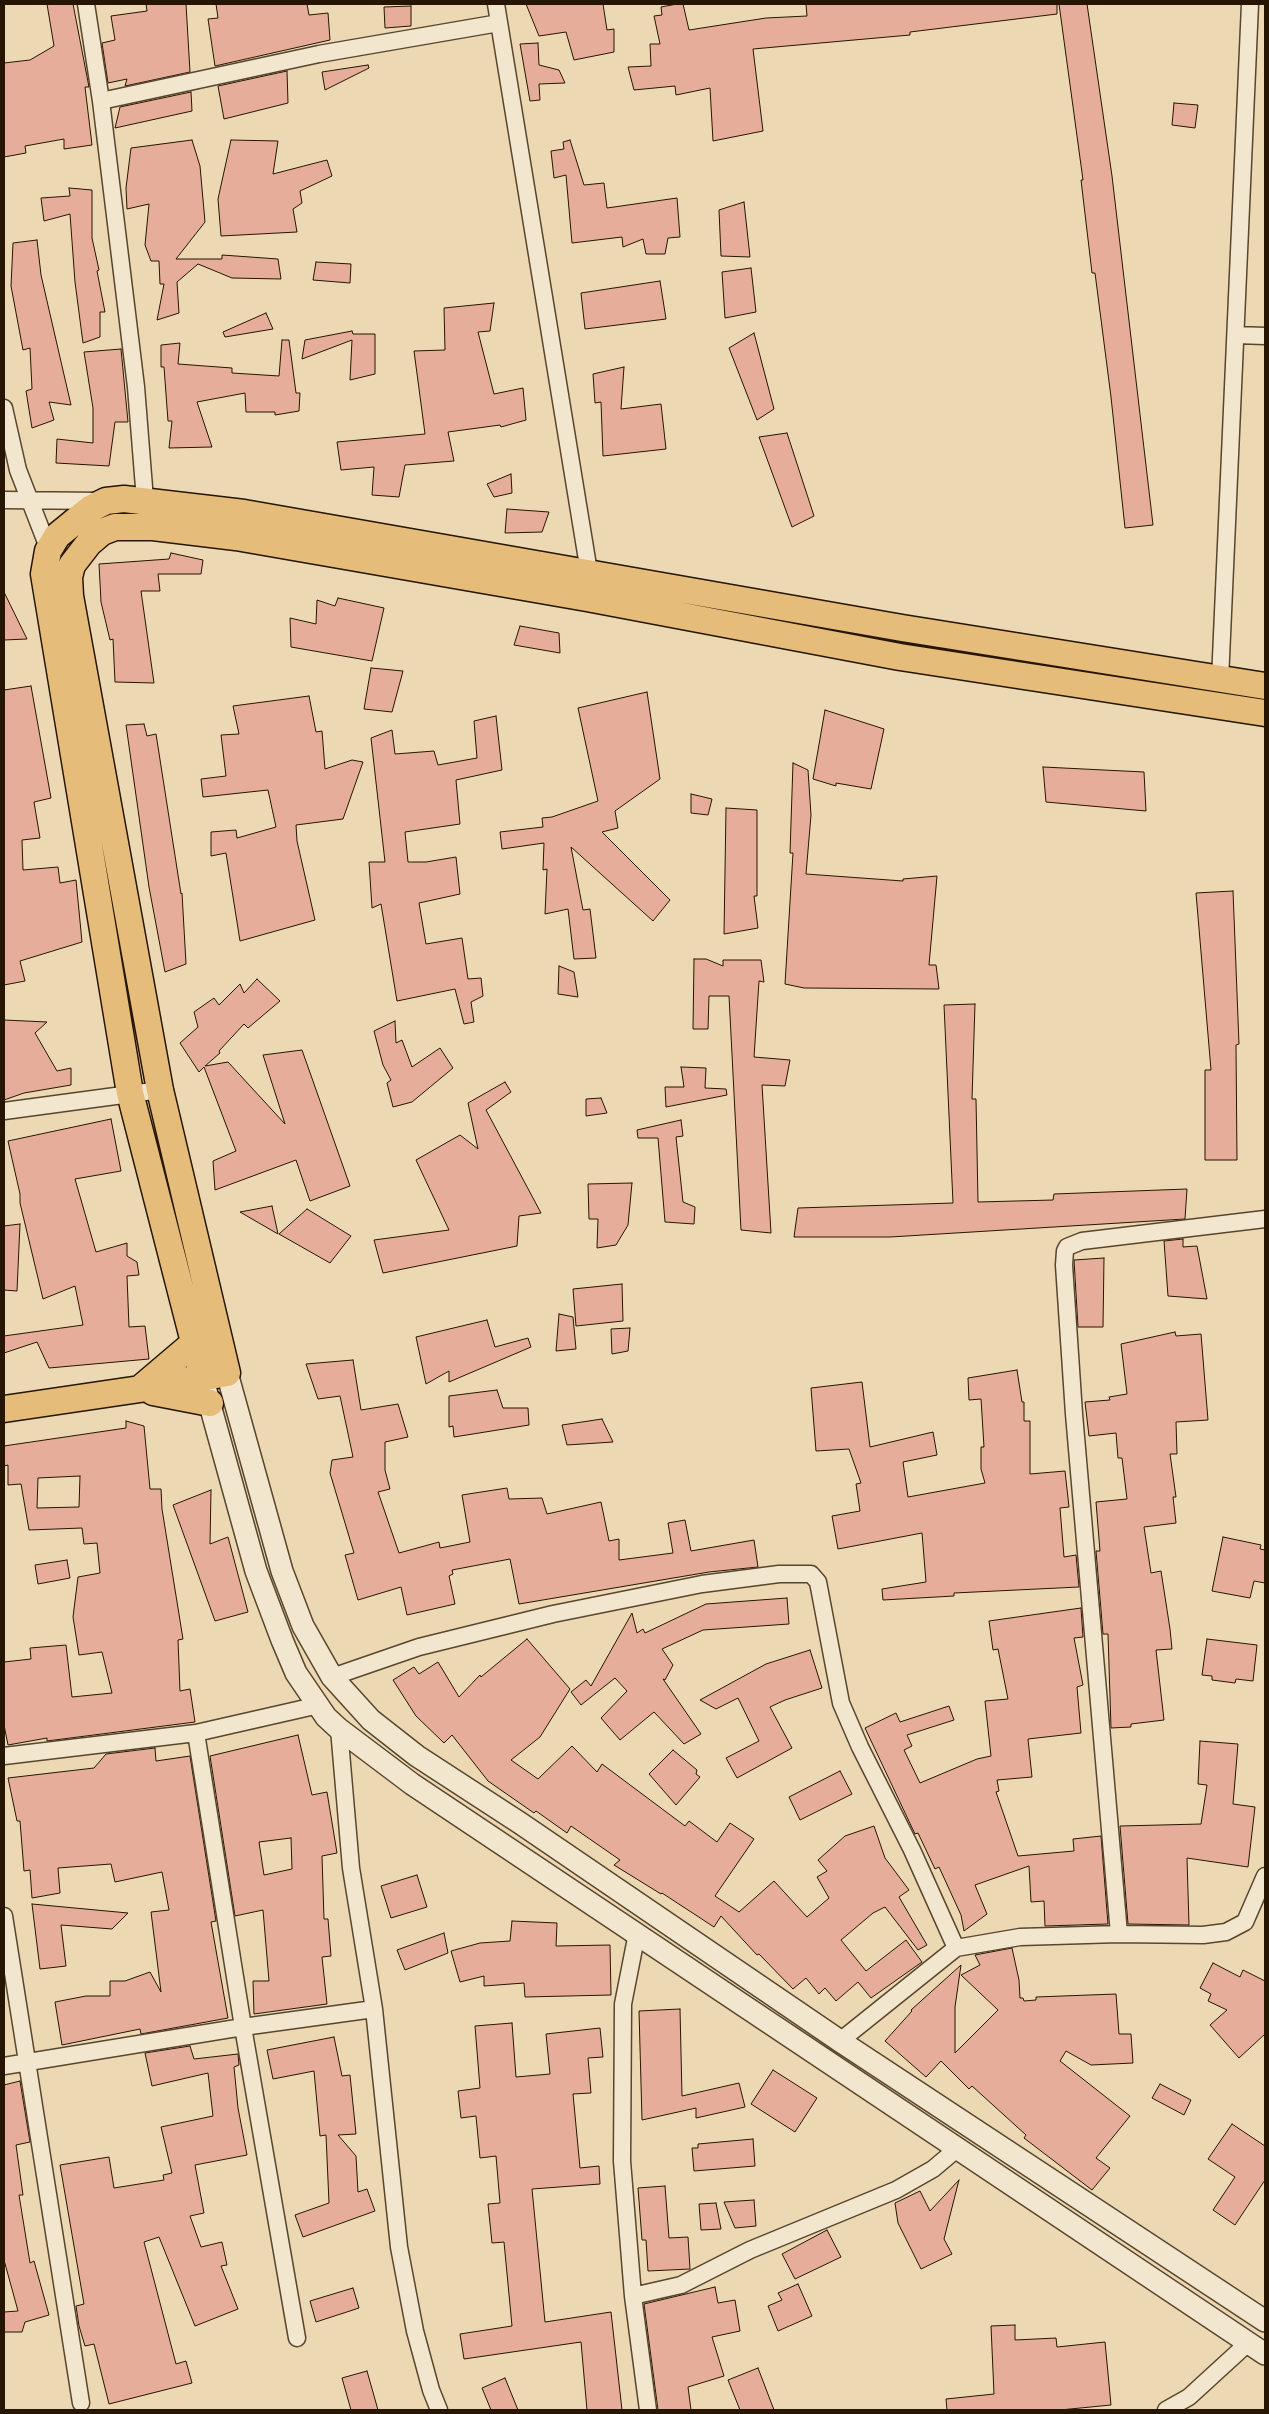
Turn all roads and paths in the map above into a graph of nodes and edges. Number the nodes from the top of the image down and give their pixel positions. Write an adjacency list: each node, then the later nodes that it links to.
1 (86, 4): 5 (street)
2 (496, 4): 4 (street)
3 (1250, 4): 6 (street)
4 (499, 22): 5 (street); 14 (street)
5 (101, 100): 11 (street)
6 (1236, 335): 7 (street); 17 (street)
7 (1265, 336)
8 (4, 408): 9 (street)
9 (28, 499): 10 (street); 12 (street); 13 (street)
10 (4, 500)
11 (145, 500): 12 (main road); 14 (main road)
12 (106, 501): 13 (main road)
13 (48, 551): 15 (street); 21 (main road)
14 (589, 572): 16 (street); 17 (main road)
15 (69, 577): 16 (main road); 20 (main road)
16 (587, 598): 19 (main road)
17 (1220, 680): 18 (main road)
18 (1265, 686)
19 (1265, 713)
20 (160, 1090): 21 (street); 25 (main road)
21 (130, 1093): 22 (street); 24 (main road)
22 (4, 1112)
23 (1265, 1219): 37 (street)
24 (194, 1342): 25 (main road); 26 (main road)
25 (215, 1375): 26 (main road); 27 (street); 29 (street)
26 (140, 1389): 27 (main road); 28 (main road)
27 (210, 1403): 30 (street)
28 (4, 1409)
29 (332, 1677): 38 (street); 41 (street)
30 (319, 1705): 31 (street); 32 (street)
31 (338, 1729): 36 (street); 39 (street)
32 (196, 1733): 33 (street); 40 (street)
33 (4, 1756)
34 (1265, 1876): 37 (street)
35 (4, 1916): 42 (street)
36 (637, 1933): 44 (street); 45 (street)
37 (1119, 1934): 38 (street)
38 (956, 1948): 41 (street)
39 (374, 2009): 40 (street); 50 (street)
40 (243, 2027): 42 (street); 47 (street)
41 (840, 2041): 46 (street)
42 (28, 2061): 43 (street); 49 (street)
43 (4, 2066)
44 (958, 2148): 45 (street); 48 (street)
45 (633, 2296): 51 (street)
46 (1265, 2321)
47 (298, 2338)
48 (1257, 2349): 52 (street)
49 (81, 2403)
50 (439, 2410)
51 (648, 2410)
52 (1166, 2410)

